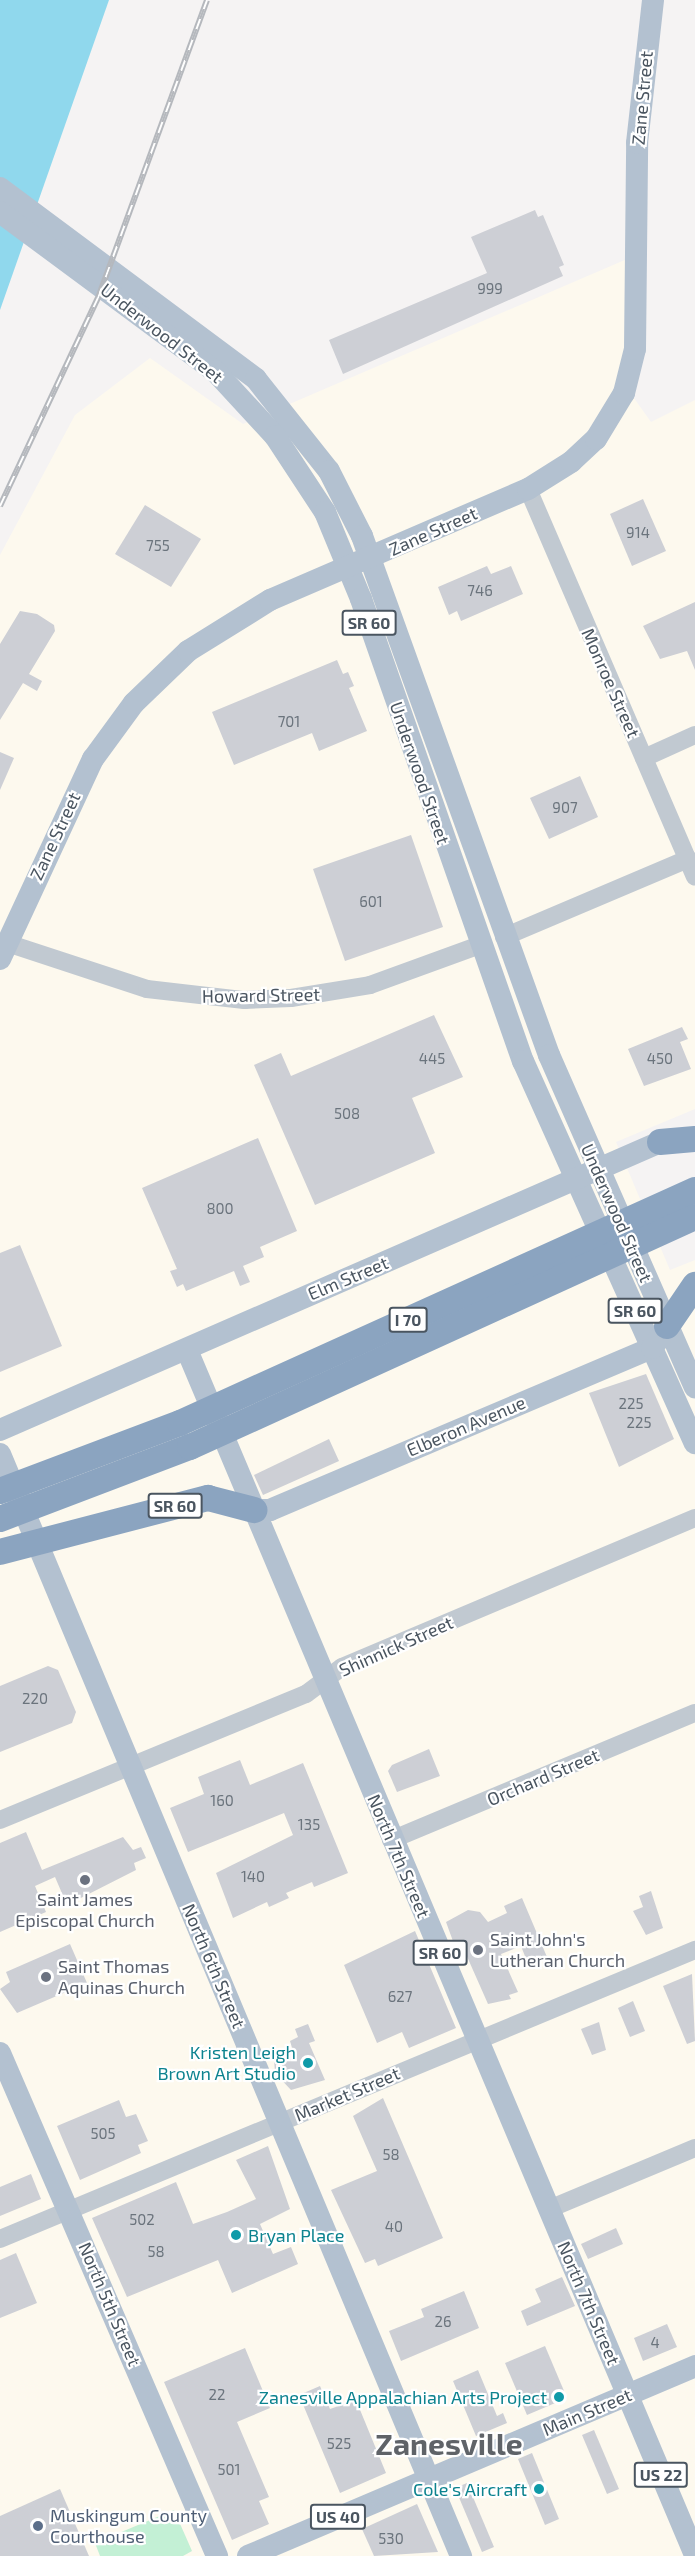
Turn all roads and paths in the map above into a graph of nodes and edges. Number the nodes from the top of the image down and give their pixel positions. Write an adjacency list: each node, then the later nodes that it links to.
1 (653, 0): 5 (main road, Zane Street)
2 (0, 188): 4 (main road, Underwood Street / SR 60)
3 (0, 212): 4 (main road, Underwood Street / SR 60)
4 (187, 335): 6 (main road, Underwood Street / SR 60); 7 (main road, Underwood Street / SR 60)
5 (528, 489): 6 (main road, Zane Street); 9 (street, Monroe Street)
6 (370, 558): 7 (main road, Zane Street); 12 (main road, Underwood Street / SR 60)
7 (348, 567): 13 (main road, Underwood Street / SR 60); 14 (main road, Zane Street)
8 (695, 735): 9 (street)
9 (644, 758): 10 (street, Monroe Street)
10 (688, 859): 11 (street, Monroe Street); 12 (street)
11 (695, 877)
12 (504, 937): 18 (main road, Underwood Street / SR 60)
13 (480, 945): 14 (street, Howard Street); 19 (main road, Underwood Street / SR 60)
14 (4, 951)
15 (695, 1125): 17 (street, Elm Street)
16 (695, 1139): 17 (highway)
17 (660, 1142): 18 (main road, Elm Street)
18 (596, 1168): 19 (main road, Elm Street); 24 (main road, Underwood Street / SR 60)
19 (575, 1178): 25 (main road, Underwood Street / SR 60); 26 (main road, Elm Street)
20 (695, 1190): 21 (highway, I 70)
21 (682, 1214): 22 (highway, I 70)
22 (556, 1267): 31 (highway, I 70); 34 (highway, I 70)
23 (695, 1285): 24 (highway)
24 (667, 1326): 25 (main road); 27 (main road, Underwood Street / SR 60)
25 (652, 1348): 29 (main road, Underwood Street / SR 60); 32 (main road, Elberon Avenue)
26 (187, 1350): 28 (main road, Elm Street); 32 (main road, North 7th Street)
27 (695, 1387)
28 (0, 1430)
29 (695, 1443)
30 (0, 1454): 38 (main road, North 6th Street)
31 (0, 1491)
32 (254, 1510): 35 (highway, SR 60); 36 (main road, North 7th Street / SR 60)
33 (695, 1518): 36 (street, Shinnick Street)
34 (0, 1519)
35 (0, 1552)
36 (324, 1680): 38 (street, Shinnick Street); 40 (main road, North 7th Street / SR 60)
37 (695, 1713): 40 (street, Orchard Street)
38 (130, 1766): 39 (street, Shinnick Street); 44 (main road, North 6th Street)
39 (0, 1820)
40 (391, 1840): 42 (main road, North 7th Street / SR 60)
41 (695, 1950): 42 (street, Market Street)
42 (478, 2039): 44 (street, Market Street); 46 (main road, North 7th Street / SR 60)
43 (0, 2053): 47 (main road, North 5th Street)
44 (280, 2122): 47 (street, Market Street); 51 (main road, North 6th Street)
45 (695, 2148): 46 (street)
46 (549, 2209): 50 (main road, North 7th Street / SR 60)
47 (70, 2210): 48 (street, Market Street); 53 (main road, North 5th Street)
48 (0, 2239)
49 (695, 2366): 50 (main road, Main Street)
50 (628, 2394): 51 (main road, Main Street); 52 (main road, US 22)
51 (428, 2479): 54 (main road, Main Street / US 40); 55 (main road, North 6th Street)
52 (695, 2555)
53 (217, 2556)
54 (248, 2556)
55 (461, 2556)

